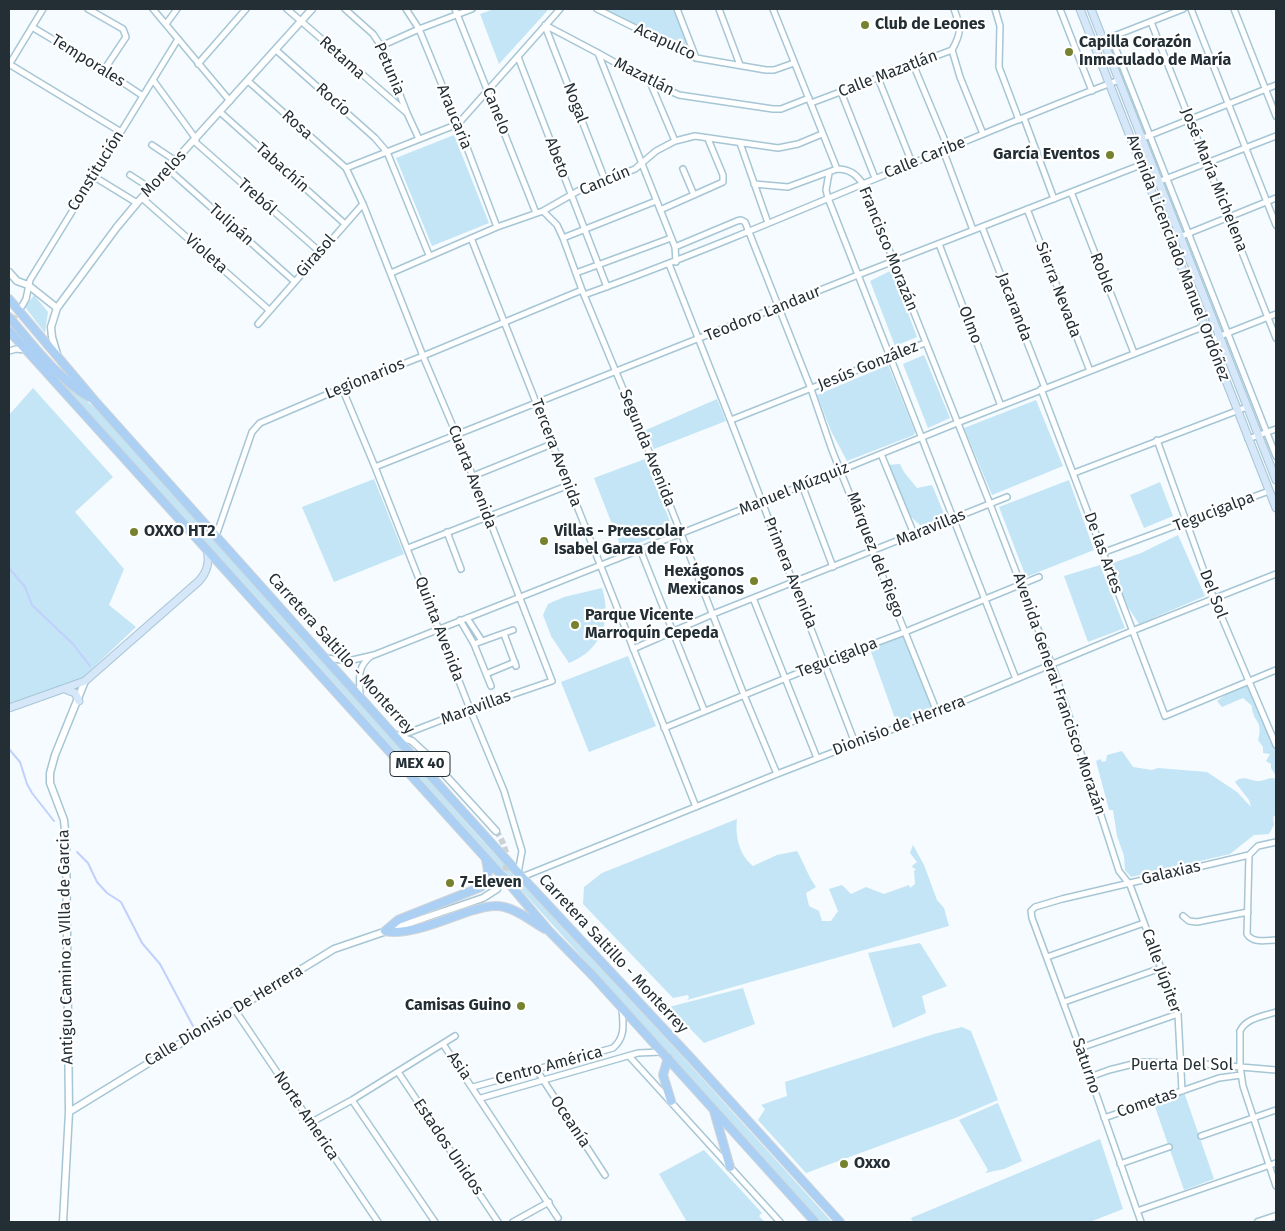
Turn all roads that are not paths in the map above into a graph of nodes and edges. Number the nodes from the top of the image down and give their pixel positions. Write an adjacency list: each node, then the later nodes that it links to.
1 (43, 9): 29 (street)
2 (88, 9): 45 (street)
3 (153, 9): 27 (street)
4 (178, 9): 27 (street)
5 (246, 9): 41 (street)
6 (288, 9): 25 (street, Retama)
7 (312, 9): 25 (street, Morelos)
8 (345, 9): 34 (street, Petunia)
9 (406, 9): 30 (street, Araucaria)
10 (472, 9): 24 (street)
11 (560, 9): 28 (street)
12 (597, 9): 39 (street, Acapulco)
13 (677, 9): 39 (street)
14 (719, 9): 44 (street)
15 (774, 9): 40 (street)
16 (954, 9): 36 (street, Calle Mazatlán)
17 (995, 9): 64 (street)
18 (1060, 9): 55 (street)
19 (1080, 9): 51 (main road, Avenida Licenciado Manuel Ordóñez)
20 (1091, 9): 33 (main road, Avenida Licenciado Manuel Ordóñez)
21 (1182, 9): 26 (street)
22 (1191, 9): 60 (street)
23 (1234, 9): 53 (street)
24 (456, 12): 30 (street); 54 (street, Canelo)
25 (301, 21): 35 (street, Morelos); 62 (street, Retama)
26 (1151, 22): 31 (street); 65 (street, José María Michelena)
27 (166, 24): 32 (street)
28 (545, 26): 37 (street, Mazatlán); 38 (street); 97 (street, Nogal)
29 (32, 27): 43 (street); 45 (street, Temporales)
30 (419, 29): 34 (street); 66 (street, Araucaria)
31 (1111, 37): 33 (street); 71 (street)
32 (178, 39): 41 (street); 47 (street, Constitución)
33 (1103, 40): 48 (main road, Avenida Licenciado Manuel Ordóñez)
34 (381, 46): 62 (street, Petunia)
35 (276, 50): 49 (street, Morelos); 81 (street, Rocío)
36 (952, 50): 42 (street, Calle Mazatlán); 69 (street)
37 (598, 52): 50 (street, Mazatlán); 86 (street)
38 (518, 57): 54 (street); 104 (street, Abeto)
39 (696, 58): 44 (street, Acapulco)
40 (794, 63): 44 (street, Acapulco); 58 (street)
41 (198, 64): 59 (street)
42 (913, 64): 46 (street, Calle Mazatlán); 80 (street)
43 (9, 65): 67 (street)
44 (740, 65)
45 (104, 70): 57 (street, Temporales)
46 (878, 78): 56 (street, Calle Mazatlán); 85 (street)
47 (153, 80): 57 (street, Constitución); 74 (street)
48 (1119, 80): 51 (street, Calle Caribe); 71 (main road, Avenida Licenciado Manuel Ordóñez)
49 (248, 81): 59 (street, Morelos); 88 (street, Rosa)
50 (650, 82): 58 (street, Mazatlán); 75 (street)
51 (1110, 84): 55 (street, Calle Caribe); 76 (main road, Avenida Licenciado Manuel Ordóñez)
52 (1276, 85): 53 (street)
53 (1266, 89): 60 (street); 63 (street)
54 (488, 91): 66 (street); 116 (street, Canelo)
55 (1092, 91): 64 (street, Calle Caribe)
56 (841, 92): 58 (street, Calle Mazatlán); 95 (street)
57 (143, 96): 67 (street, Constitución)
58 (810, 100): 68 (street)
59 (230, 101): 61 (street, Morelos)
60 (1229, 104): 65 (street); 79 (street)
61 (220, 112): 74 (street, Morelos); 118 (street, Tabachín)
62 (407, 113): 72 (street, Petunia)
63 (1276, 116)
64 (1021, 119): 69 (street, Calle Caribe); 107 (street)
65 (1190, 120): 71 (street); 84 (street, José María Michelena)
66 (458, 124): 72 (street); 121 (street, Araucaria)
67 (120, 132): 94 (street, Constitución)
68 (822, 134): 77 (street, Cancún); 91 (street)
69 (983, 134): 80 (street, Calle Caribe)
70 (1276, 136): 79 (street)
71 (1146, 137): 76 (street); 83 (main road, Avenida Licenciado Manuel Ordóñez); 96 (street)
72 (419, 139): 81 (street)
73 (708, 139): 75 (street, Cancún); 77 (street, Cancún); 105 (street)
74 (195, 140): 82 (street, Morelos); 133 (street, Treból)
75 (675, 141): 86 (street, Cancún)
76 (1133, 142): 87 (main road, Avenida Licenciado Manuel Ordóñez)
77 (740, 143): 99 (street)
78 (152, 145): 82 (street)
79 (1245, 147): 84 (street); 111 (street)
80 (946, 149): 85 (street, Calle Caribe); 124 (street)
81 (387, 152): 88 (street); 134 (street)
82 (176, 161): 89 (street, Morelos)
83 (1151, 161): 87 (street, Teodoro Landaur); 98 (main road, Avenida Licenciado Manuel Ordóñez)
84 (1206, 162): 96 (street); 117 (street, José María Michelena)
85 (912, 163): 95 (street, Calle Caribe)
86 (642, 164): 97 (street, Cancún); 110 (street)
87 (1142, 165): 101 (main road, Avenida Licenciado Manuel Ordóñez); 103 (street, Teodoro Landaur)
88 (346, 168): 112 (street, Cuarta Avenida)
89 (168, 169): 102 (street, Morelos); 143 (street, Tulipán)
90 (682, 169): 105 (street)
91 (837, 169): 92 (street); 100 (street, Francisco Morazán)
92 (829, 173): 99 (street); 106 (street)
93 (130, 175): 102 (street)
94 (93, 176): 109 (street, Violeta); 144 (street, Constitución)
95 (876, 178): 100 (street, Calle Caribe)
96 (1167, 178): 98 (street); 126 (street)
97 (605, 180): 104 (street, Cancún)
98 (1159, 181): 101 (street); 126 (main road, Avenida Licenciado Manuel Ordóñez)
99 (754, 184): 119 (street)
100 (863, 184): 106 (street, Calle Caribe); 136 (street, Francisco Morazán)
101 (1150, 185): 130 (main road, Avenida Licenciado Manuel Ordóñez)
102 (150, 188): 109 (street, Morelos)
103 (1071, 192): 107 (street, Teodoro Landaur); 168 (street, Roble)
104 (571, 195): 115 (street, Cancún); 123 (street, Abeto)
105 (694, 195): 114 (street)
106 (828, 198): 119 (street, Calle Caribe); 142 (street)
107 (1054, 198): 113 (street, Teodoro Landaur)
108 (1276, 198): 111 (street)
109 (139, 201): 149 (street, Morelos); 151 (street, Violeta)
110 (656, 201): 114 (street); 123 (street)
111 (1267, 202): 117 (street); 120 (street)
112 (363, 204): 118 (street, Girasol); 140 (street, Cuarta Avenida)
113 (1027, 209): 122 (street, Teodoro Landaur); 172 (street, Sierra Nevada)
114 (660, 210): 129 (street)
115 (543, 211): 116 (street, Cancún); 128 (street, Segunda Avenida)
116 (536, 213): 121 (street, Cancún)
117 (1228, 218): 126 (street); 154 (street, José María Michelena)
118 (344, 223): 133 (street, Girasol)
119 (768, 223): 125 (street, Calle Caribe)
120 (1276, 225)
121 (497, 227): 127 (street, Cancún)
122 (982, 227): 124 (street, Teodoro Landaur); 175 (street, Jacaranda)
123 (584, 230): 128 (street); 137 (street, Abeto)
124 (973, 230): 131 (street, Teodoro Landaur)
125 (748, 231): 132 (street, Márquez del Riego); 135 (street, Calle Caribe); 150 (street, Márquez del Riego)
126 (1184, 236): 130 (street); 156 (main road, Avenida Licenciado Manuel Ordóñez); 160 (street)
127 (471, 238): 134 (street, Cancún); 155 (street, Tercera Avenida)
128 (563, 238): 141 (street, Segunda Avenida)
129 (671, 238): 132 (street); 137 (street)
130 (1172, 240): 158 (main road, Avenida Licenciado Manuel Ordóñez)
131 (939, 244): 136 (street, Teodoro Landaur); 179 (street, Olmo)
132 (675, 247): 135 (street)
133 (320, 252): 143 (street, Girasol)
134 (429, 255): 140 (street, Cancún)
135 (676, 262): 138 (street, Calle Caribe)
136 (893, 262): 142 (street, Teodoro Landaur); 165 (street, Francisco Morazán)
137 (597, 264): 141 (street); 145 (street, Abeto)
138 (669, 264): 145 (street, Calle Caribe); 163 (street, Primera Avenida)
139 (9, 272): 144 (street)
140 (391, 273): 169 (street, Cuarta Avenida)
141 (576, 273): 146 (street, Segunda Avenida)
142 (858, 275): 150 (street, Teodoro Landaur); 170 (street)
143 (294, 281): 151 (street, Girasol)
144 (28, 285): 148 (street, Constitución); 149 (street)
145 (607, 287): 146 (street, Legionarios)
146 (583, 293): 155 (street, Legionarios); 173 (street, Segunda Avenida)
147 (9, 299): 171 (main road, Carretera Saltillo - Monterrey / MEX 40)
148 (22, 306)
149 (57, 308): 171 (street, Morelos)
150 (778, 308): 163 (street, Teodoro Landaur); 176 (street, Márquez del Riego)
151 (269, 310): 157 (street, Girasol)
152 (1276, 314): 154 (street)
153 (9, 317): 177 (main road)
154 (1268, 317): 160 (street); 162 (street, José María Michelena)
155 (504, 323): 169 (street, Legionarios); 178 (street, Tercera Avenida)
156 (1213, 323): 158 (street, Manuel Múzquiz); 161 (main road, Avenida Licenciado Manuel Ordóñez)
157 (258, 324)
158 (1204, 326): 164 (main road, Avenida Licenciado Manuel Ordóñez); 168 (street, Manuel Múzquiz)
159 (9, 331): 166 (main road, Carretera Saltillo - Monterrey / MEX 40)
160 (1227, 332): 161 (street); 185 (street)
161 (1219, 336): 164 (street); 180 (main road, Avenida Licenciado Manuel Ordóñez)
162 (1276, 338)
163 (698, 340): 173 (street, Teodoro Landaur); 182 (street, Primera Avenida)
164 (1210, 340): 181 (main road, Avenida Licenciado Manuel Ordóñez)
165 (925, 343): 170 (street, Jesús González); 183 (street, Francisco Morazán)
166 (26, 350): 167 (street); 215 (main road, Carretera Saltillo - Monterrey / MEX 40)
167 (9, 351)
168 (1134, 353): 172 (street, Manuel Múzquiz)
169 (423, 356): 174 (street, Legionarios); 187 (street, Cuarta Avenida)
170 (889, 356): 176 (street, Jesús González); 188 (street)
171 (58, 357): 177 (main road, Carretera Saltillo - Monterrey / MEX 40)
172 (1090, 371): 175 (street, Manuel Múzquiz)
173 (616, 372): 178 (street, Teodoro Landaur); 210 (street, Segunda Avenida)
174 (342, 388): 194 (street, Quinta Avenida); 212 (street, Legionarios)
175 (1043, 388): 179 (street, Manuel Múzquiz); 196 (street, De las Artes)
176 (811, 389): 182 (street, Jesús González); 195 (street, Márquez del Riego)
177 (95, 401): 212 (main road, Carretera Saltillo - Monterrey / MEX 40)
178 (536, 403): 187 (street, Teodoro Landaur); 191 (street, Tercera Avenida)
179 (1001, 406): 183 (street, Manuel Múzquiz)
180 (1247, 407): 181 (street); 186 (main road, Avenida Licenciado Manuel Ordóñez)
181 (1237, 410): 189 (main road, Avenida Licenciado Manuel Ordóñez); 190 (street)
182 (731, 420): 203 (street, Primera Avenida)
183 (957, 423): 188 (street, Manuel Múzquiz); 204 (street, Francisco Morazán)
184 (1276, 429): 185 (street)
185 (1267, 432): 186 (street); 193 (street)
186 (1259, 435): 189 (street); 198 (main road, Avenida Licenciado Manuel Ordóñez)
187 (457, 436): 194 (street, Teodoro Landaur); 197 (street, Cuarta Avenida)
188 (921, 437): 192 (street, Manuel Múzquiz); 207 (street)
189 (1248, 439): 201 (main road, Avenida Licenciado Manuel Ordóñez)
190 (1157, 440): 196 (street); 208 (street, Del Sol)
191 (552, 444): 197 (street); 199 (street, Tercera Avenida)
192 (880, 454): 195 (street, Manuel Múzquiz); 211 (street)
193 (1276, 456)
194 (376, 467): 213 (street, Quinta Avenida)
195 (841, 470): 200 (street, Manuel Múzquiz); 216 (street, Márquez del Riego)
196 (1074, 473): 217 (street, De las Artes)
197 (472, 476): 206 (street, Cuarta Avenida)
198 (1276, 480)
199 (568, 485): 206 (street); 218 (street, Tercera Avenida)
200 (802, 485): 203 (street, Manuel Múzquiz); 219 (street)
201 (1269, 491): 205 (main road, Avenida Licenciado Manuel Ordóñez); 208 (street, Tegucigalpa)
202 (1007, 497): 204 (street, Maravillas)
203 (761, 501): 210 (street, Manuel Múzquiz); 223 (street, Primera Avenida)
204 (990, 504): 207 (street, Maravillas); 224 (street, Avenida General Francisco Morazán)
205 (1276, 508)
206 (488, 516): 209 (street); 225 (street, Cuarta Avenida)
207 (954, 519): 211 (street, Maravillas); 228 (street)
208 (1186, 522): 217 (street, Tegucigalpa); 227 (street, Del Sol)
209 (447, 532): 213 (street); 220 (street)
210 (680, 534): 214 (street, Manuel Múzquiz); 229 (street, Segunda Avenida)
211 (914, 534): 216 (street, Maravillas)
212 (216, 536): 242 (main road, Carretera Saltillo - Monterrey / MEX 40)
213 (408, 548): 232 (street, Quinta Avenida)
214 (640, 549): 218 (street, Manuel Múzquiz); 235 (street)
215 (207, 550): 249 (main road); 271 (main road, Carretera Saltillo - Monterrey / MEX 40)
216 (873, 552): 219 (street, Maravillas); 236 (street, Márquez del Riego)
217 (1102, 553): 234 (street, De las Artes)
218 (599, 566): 225 (street, Manuel Múzquiz); 240 (street, Tercera Avenida)
219 (833, 567): 223 (street, Maravillas)
220 (461, 569)
221 (1276, 574): 227 (street, Dionisio de Herrera)
222 (1039, 577): 224 (street, Tegucigalpa)
223 (793, 582): 226 (street, Maravillas); 243 (street, Primera Avenida)
224 (1021, 584): 228 (street, Tegucigalpa); 244 (street, Avenida General Francisco Morazán)
225 (518, 598): 230 (street, Manuel Múzquiz); 250 (street, Cuarta Avenida)
226 (753, 598): 229 (street, Maravillas); 247 (street)
227 (1214, 599): 234 (street, Dionisio de Herrera); 251 (street, Del Sol)
228 (986, 600): 236 (street, Tegucigalpa); 248 (street)
229 (713, 614): 235 (street, Maravillas); 254 (street, Segunda Avenida)
230 (468, 618): 231 (street, Manuel Múzquiz); 238 (street)
231 (460, 620): 232 (street, Manuel Múzquiz); 239 (street)
232 (439, 628): 241 (street, Manuel Múzquiz); 258 (street, Quinta Avenida)
233 (513, 630): 237 (street)
234 (1132, 631): 244 (street, Dionisio de Herrera); 251 (street, De las Artes)
235 (673, 632): 240 (street, Maravillas); 259 (street)
236 (905, 632): 243 (street, Tegucigalpa); 260 (street, Márquez del Riego)
237 (504, 634): 238 (street); 246 (street)
238 (482, 641): 239 (street)
239 (474, 644): 246 (street)
240 (633, 649): 261 (street, Tercera Avenida)
241 (374, 655): 242 (street, Manuel Múzquiz); 255 (street)
242 (327, 658): 255 (main road, Carretera Saltillo - Monterrey / MEX 40)
243 (825, 662): 247 (street, Tegucigalpa); 263 (street, Primera Avenida)
244 (1051, 664): 248 (street, Dionisio de Herrera); 273 (street, Avenida General Francisco Morazán)
245 (1276, 670): 251 (street)
246 (486, 674): 252 (street)
247 (784, 678): 254 (street, Tegucigalpa); 265 (street)
248 (1016, 679): 260 (street, Dionisio de Herrera)
249 (86, 681): 253 (main road); 256 (street, Antiguo Camino a VIlla de Garcia)
250 (552, 681): 258 (street, Maravillas)
251 (1248, 681): 264 (street, Del Sol)
252 (491, 686)
253 (64, 688): 256 (main road); 257 (main road)
254 (744, 695): 259 (street, Tegucigalpa); 266 (street, Segunda Avenida)
255 (360, 696): 262 (main road, Carretera Saltillo - Monterrey / MEX 40)
256 (78, 701): 310 (street, Antiguo Camino a VIlla de Garcia)
257 (9, 708)
258 (470, 709): 262 (street, Maravillas); 272 (street, Quinta Avenida)
259 (704, 710): 261 (street, Tegucigalpa)
260 (937, 712): 263 (street, Dionisio de Herrera)
261 (664, 728): 267 (street, Tercera Avenida)
262 (397, 735): 268 (street); 272 (main road, Carretera Saltillo - Monterrey / MEX 40)
263 (855, 743): 265 (street, Dionisio de Herrera)
264 (1276, 745)
265 (817, 758): 266 (street, Dionisio de Herrera)
266 (777, 774): 267 (street, Dionisio de Herrera)
267 (696, 807): 272 (street, Dionisio de Herrera)
268 (496, 831)
269 (1276, 842): 270 (street, Galaxias)
270 (1249, 855): 273 (street, Galaxias); 276 (street)
271 (484, 856): 279 (main road); 280 (main road, Carretera Saltillo - Monterrey / MEX 40)
272 (520, 875): 333 (main road, Carretera Saltillo - Monterrey / MEX 40)
273 (1128, 883): 275 (street, Galaxias); 278 (street, Calle Júpiter)
274 (497, 889): 279 (street)
275 (1031, 911): 282 (street, Saturno)
276 (1248, 912): 277 (street); 281 (street)
277 (1183, 916)
278 (1144, 923): 282 (street); 283 (street, Calle Júpiter)
279 (385, 931): 280 (main road); 286 (street, Calle Dionisio De Herrera)
280 (550, 932): 285 (main road, Carretera Saltillo - Monterrey / MEX 40)
281 (1276, 940)
282 (1047, 957): 284 (street, Saturno)
283 (1161, 968): 284 (street); 288 (street, Calle Júpiter)
284 (1064, 1002): 291 (street, Saturno)
285 (622, 1009): 292 (main road, Carretera Saltillo - Monterrey / MEX 40); 297 (street, Centro América)
286 (235, 1010): 310 (street, Calle Dionisio De Herrera); 313 (street, Norte America)
287 (1276, 1012): 296 (street)
288 (1178, 1014): 291 (street); 295 (street, Calle Júpiter)
289 (455, 1036): 290 (street)
290 (443, 1044): 299 (street, Asia); 303 (street, Asia)
291 (1080, 1048): 300 (street, Saturno)
292 (662, 1052): 293 (street, Centro América); 294 (main road, Carretera Saltillo - Monterrey / MEX 40)
293 (629, 1056): 302 (street, Centro América); 307 (street)
294 (668, 1058): 307 (main road); 308 (main road, Carretera Saltillo - Monterrey / MEX 40)
295 (1180, 1062): 296 (street, Puerta Del Sol); 300 (street, Puerta Del Sol); 304 (street, Calle Júpiter)
296 (1240, 1066): 298 (street, Puerta Del Sol); 301 (street)
297 (536, 1069): 302 (street, Oceanía); 303 (street, Centro América)
298 (1276, 1070)
299 (398, 1072): 306 (street, Asia); 329 (street, Estados Unidos)
300 (1090, 1076): 311 (street, Saturno)
301 (1241, 1076): 304 (street, Cometas); 312 (street)
302 (542, 1081): 305 (street, Centro América); 320 (street, Oceanía)
303 (473, 1087): 305 (street, Asia)
304 (1182, 1091): 311 (street, Cometas)
305 (480, 1098): 322 (street, Asia)
306 (352, 1100): 313 (street, Asia); 328 (street)
307 (670, 1101): 319 (street)
308 (714, 1109): 319 (main road); 332 (main road, Carretera Saltillo - Monterrey / MEX 40)
309 (1276, 1110): 312 (street)
310 (68, 1112): 326 (street, Antiguo Camino a VIlla de Garcia)
311 (1104, 1118): 317 (street, Saturno)
312 (1253, 1118): 314 (street); 318 (street)
313 (310, 1123): 327 (street, Norte America)
314 (1201, 1136)
315 (1169, 1147): 317 (street)
316 (1276, 1163): 318 (street)
317 (1120, 1164): 323 (street, Saturno)
318 (1269, 1166): 321 (street); 323 (street)
319 (730, 1167): 331 (street)
320 (605, 1175)
321 (1276, 1186)
322 (548, 1202): 325 (street, Asia); 330 (street)
323 (1137, 1211): 334 (street, Saturno)
324 (1276, 1216): 335 (street)
325 (558, 1218)
326 (63, 1222)
327 (378, 1222)
328 (435, 1222)
329 (498, 1222)
330 (513, 1222)
331 (780, 1222)
332 (815, 1222)
333 (840, 1222)
334 (1141, 1222)
335 (1258, 1222)

